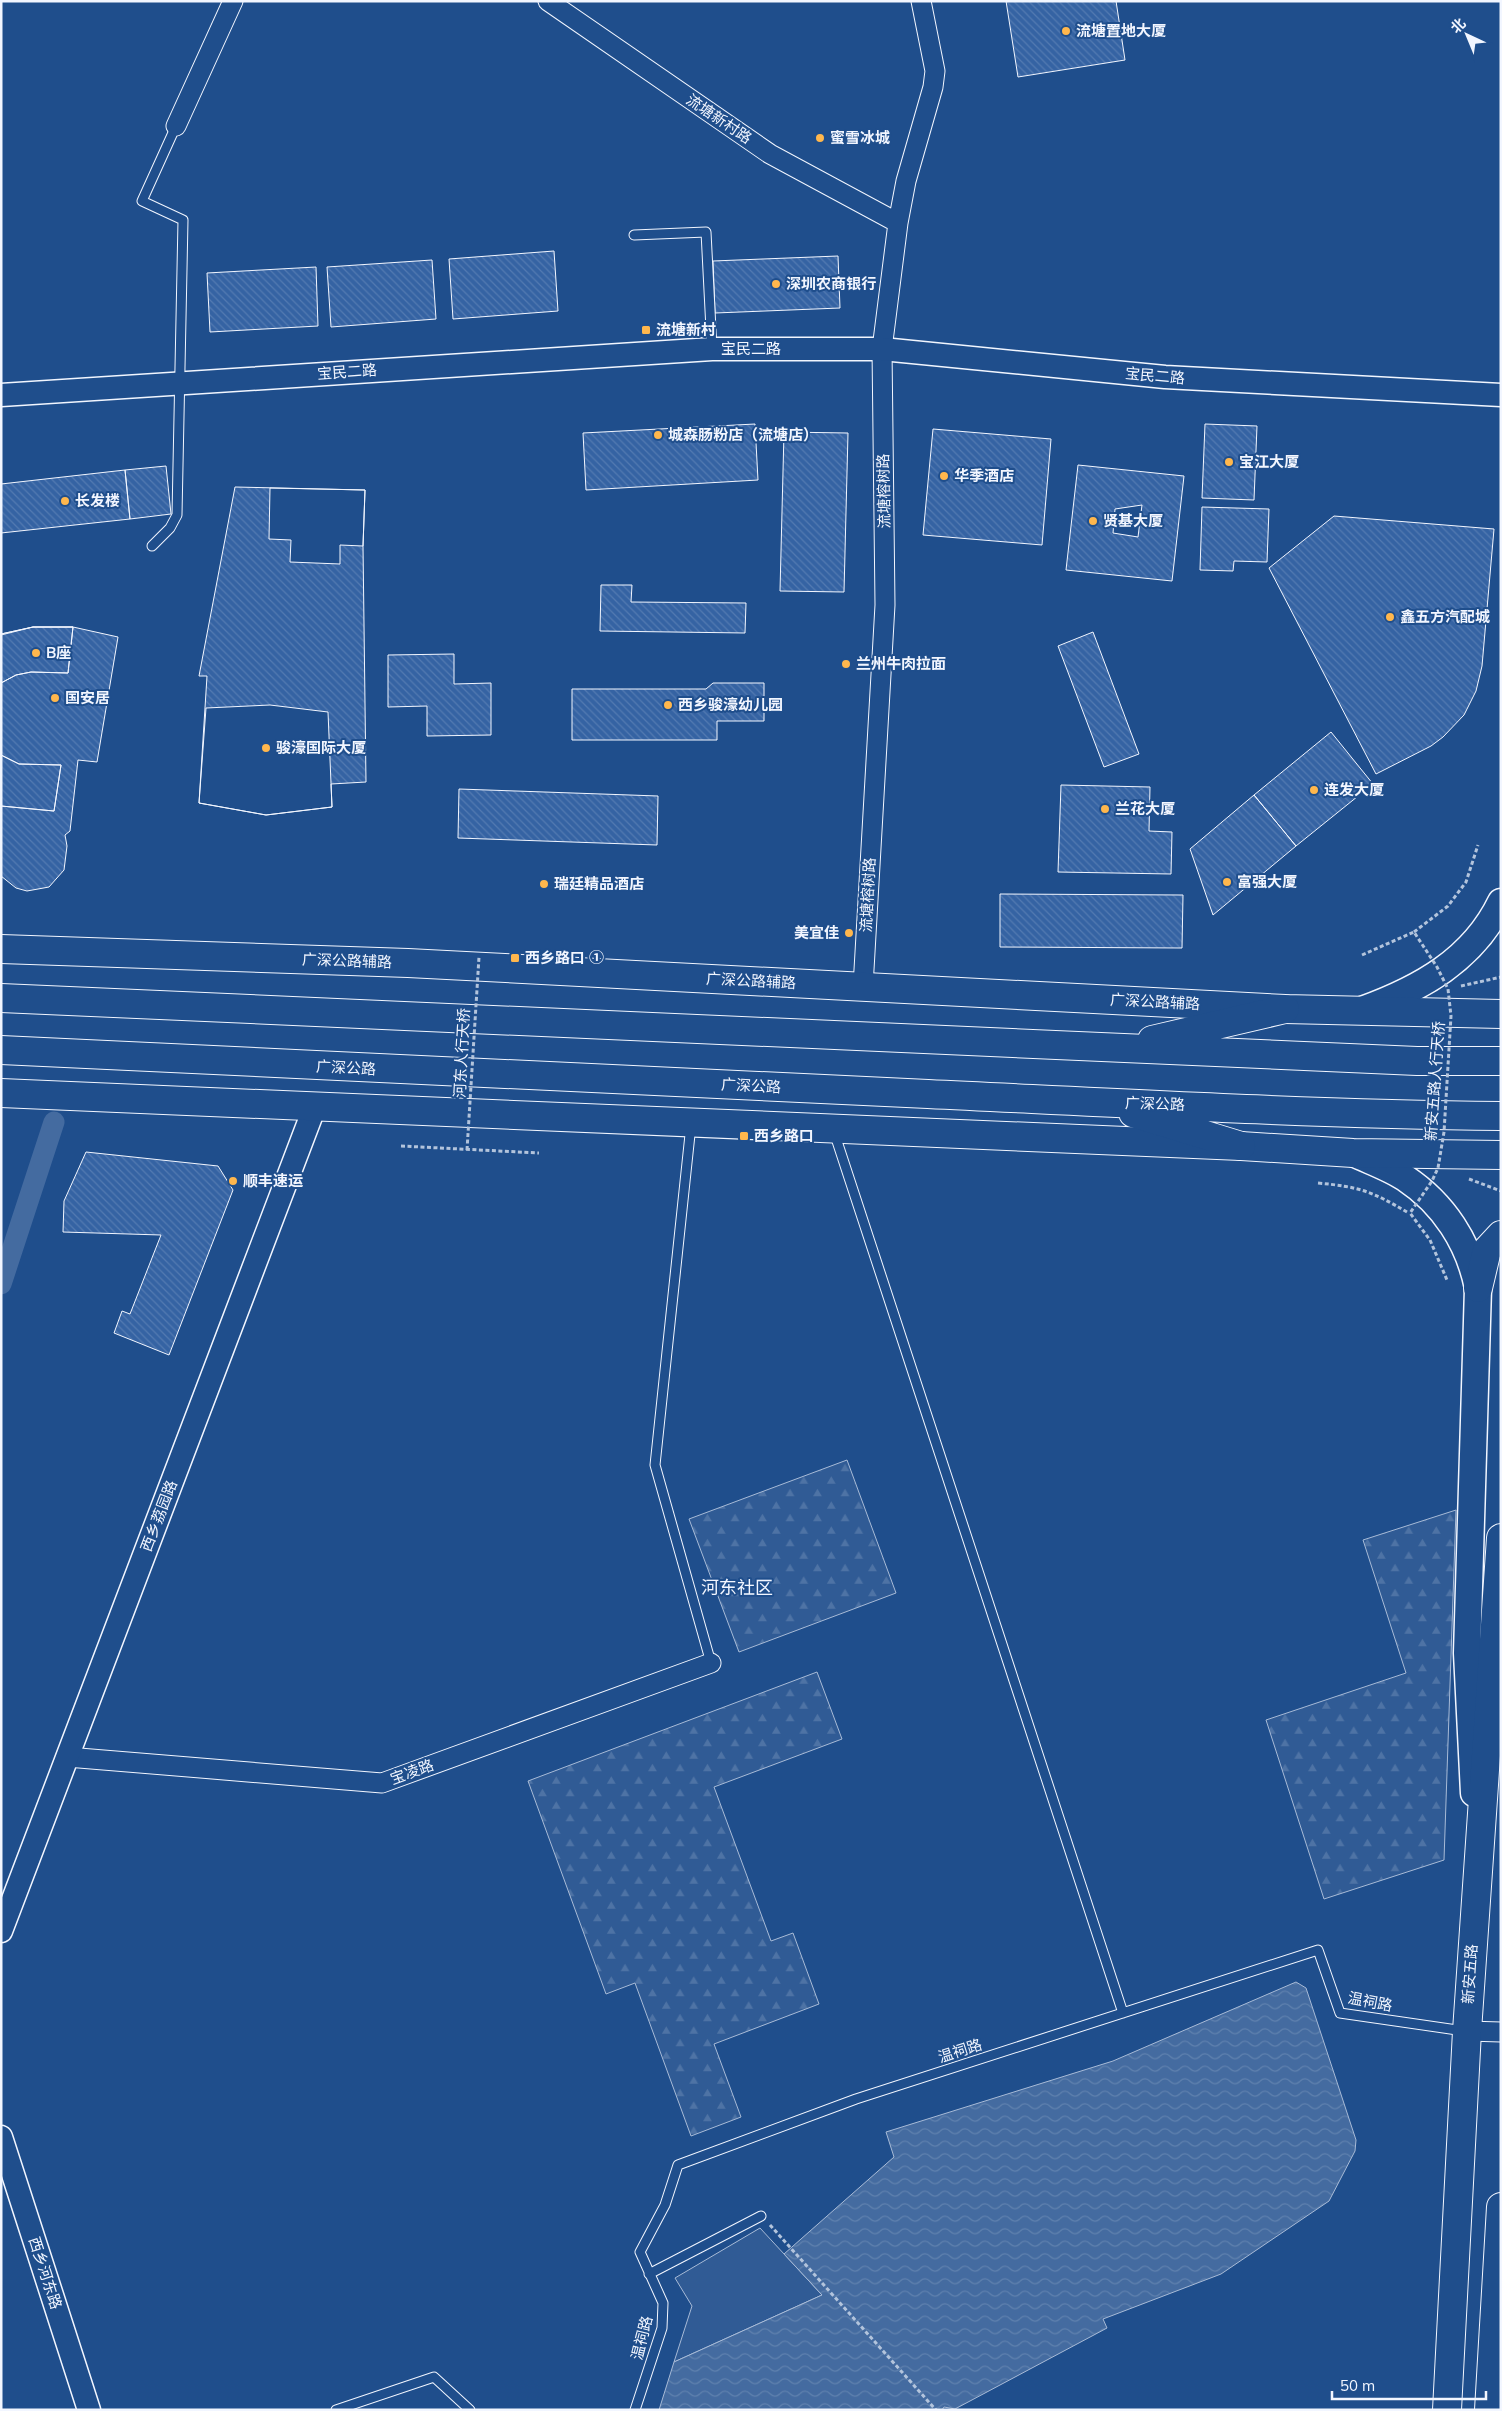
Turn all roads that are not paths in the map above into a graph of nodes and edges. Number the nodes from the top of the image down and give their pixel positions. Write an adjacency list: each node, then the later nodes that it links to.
1 (233, 1): 4 (street)
2 (548, 1): 5 (street, 流塘新村路)
3 (921, 1): 5 (street, 流塘榕树路)
4 (176, 126): 9 (lane)
5 (898, 223): 8 (street, 流塘榕树路)
6 (634, 235): 7 (lane)
7 (712, 349): 8 (street, 宝民二路); 9 (street, 宝民二路)
8 (882, 349): 11 (street, 宝民二路); 15 (street, 流塘榕树路)
9 (180, 383): 10 (street, 宝民二路); 12 (lane)
10 (1, 394)
11 (1501, 395)
12 (152, 546)
13 (1501, 902): 18 (main road)
14 (1, 949): 15 (main road, 广深公路辅路)
15 (863, 987): 17 (main road, 广深公路辅路)
16 (1, 998): 20 (main road)
17 (1284, 1009): 18 (main road, 广深公路辅路); 20 (main road)
18 (1361, 1010): 19 (main road, 广深公路辅路)
19 (1501, 1014)
20 (1120, 1047): 22 (main road)
21 (1, 1050): 24 (main road, 广深公路)
22 (1501, 1061)
23 (1, 1093): 25 (main road)
24 (1096, 1102): 26 (main road, 广深公路); 29 (main road)
25 (315, 1106): 27 (main road); 36 (street, 西乡荔园路)
26 (1501, 1116)
27 (691, 1123): 28 (main road); 35 (lane)
28 (833, 1129): 29 (main road); 39 (lane)
29 (1241, 1146): 30 (main road)
30 (1353, 1153): 31 (main road); 33 (main road)
31 (1501, 1155)
32 (1501, 1235): 33 (main road)
33 (1478, 1288): 37 (main road)
34 (1501, 1538): 37 (main road, 新安五路)
35 (711, 1663): 36 (street, 宝凌路)
36 (68, 1757): 38 (street, 西乡荔园路)
37 (1478, 1864): 40 (main road, 新安五路)
38 (2, 1926)
39 (1122, 2013): 40 (lane, 温祠路); 45 (lane, 温祠路)
40 (1467, 2031): 41 (street); 50 (main road, 新安五路)
41 (1501, 2032)
42 (1, 2137): 46 (street, 西乡河东路)
43 (1501, 2207): 51 (main road)
44 (761, 2216): 45 (lane)
45 (650, 2274): 49 (lane, 温祠路)
46 (89, 2410)
47 (336, 2410): 48 (lane)
48 (470, 2410)
49 (635, 2410)
50 (1446, 2410)
51 (1490, 2410)

